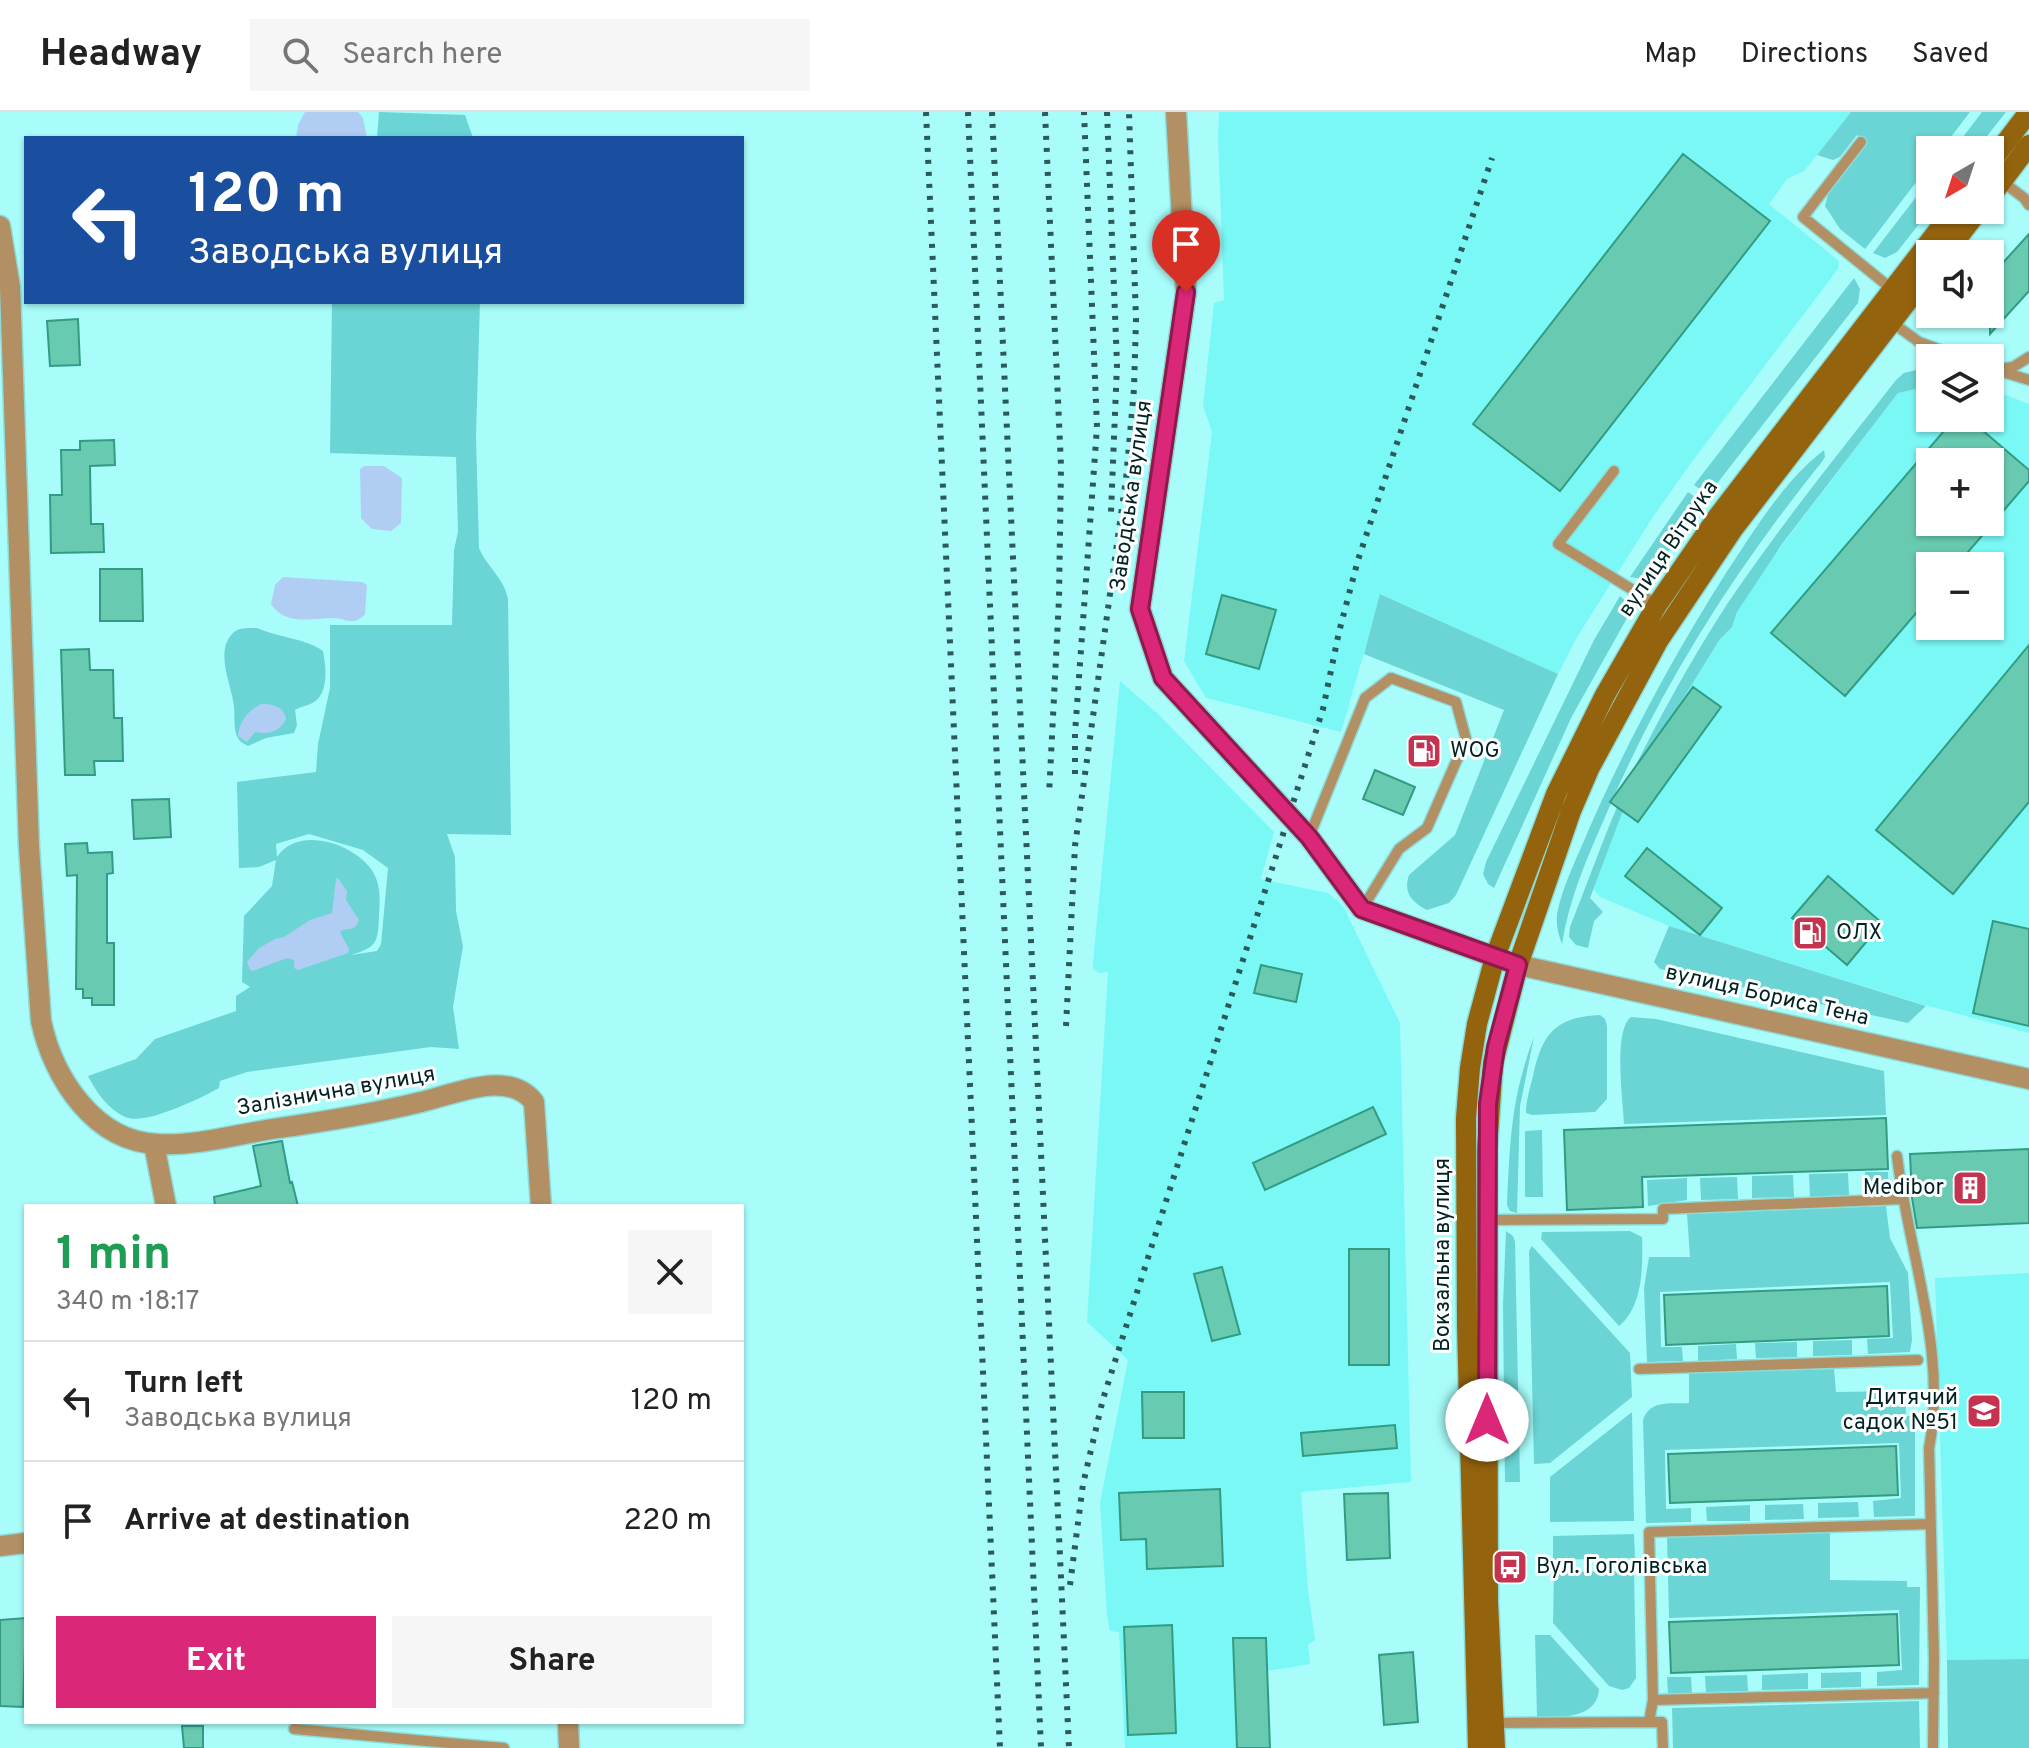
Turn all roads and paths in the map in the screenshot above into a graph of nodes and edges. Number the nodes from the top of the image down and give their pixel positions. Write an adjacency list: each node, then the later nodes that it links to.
1 (1176, 112): 23 (street, Заводська вулиця)
2 (2029, 112): 4 (main road)
3 (1861, 142): 14 (lane)
4 (2004, 145)
5 (2029, 145): 6 (main road)
6 (2004, 172)
7 (2004, 188): 8 (lane)
8 (2029, 205)
9 (1945, 224): 14 (main road, вулиця Вітрука)
10 (1968, 224): 12 (main road)
11 (0, 226): 28 (street)
12 (1956, 240)
13 (1916, 283): 14 (main road, вулиця Вітрука)
14 (1900, 295): 15 (main road, вулиця Вітрука)
15 (1883, 317): 16 (lane); 22 (main road, вулиця Вітрука)
16 (1924, 344)
17 (2029, 357): 18 (lane)
18 (2004, 368)
19 (2004, 372): 20 (lane)
20 (2029, 380)
21 (1614, 471): 22 (lane)
22 (1665, 610): 25 (main road, вулиця Вітрука); 26 (main road, вулиця Вітрука)
23 (1309, 837): 24 (street, Заводська вулиця); 24 (lane)
24 (1362, 909): 25 (street)
25 (1495, 957): 26 (street, вулиця Бориса Тена); 47 (main road, Вокзальна вулиця)
26 (1518, 965): 27 (street, вулиця Бориса Тена); 33 (main road, Вокзальна вулиця)
27 (2029, 1079)
28 (154, 1144): 31 (street); 32 (street, Залізнична вулиця)
29 (1897, 1156): 30 (lane)
30 (1902, 1199): 33 (lane); 36 (lane)
31 (166, 1204)
32 (541, 1204)
33 (1486, 1220): 42 (main road, Вокзальна вулиця)
34 (1918, 1360): 35 (lane)
35 (1639, 1369)
36 (1930, 1524): 39 (lane); 40 (lane)
37 (24, 1543): 38 (street)
38 (0, 1546)
39 (1934, 1693): 40 (lane); 50 (lane)
40 (1653, 1700): 41 (lane)
41 (1649, 1722): 42 (lane); 49 (lane)
42 (1494, 1723): 48 (main road, Вокзальна вулиця)
43 (568, 1724): 46 (street)
44 (294, 1729): 45 (lane)
45 (504, 1748)
46 (569, 1748)
47 (1478, 1748)
48 (1495, 1748)
49 (1663, 1748)
50 (1933, 1748)

